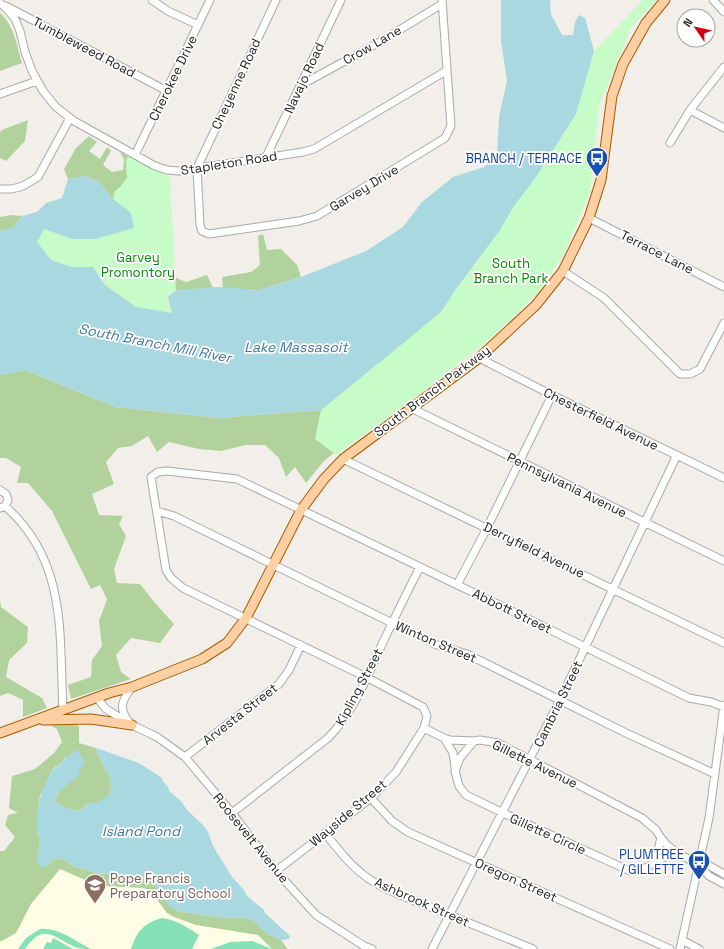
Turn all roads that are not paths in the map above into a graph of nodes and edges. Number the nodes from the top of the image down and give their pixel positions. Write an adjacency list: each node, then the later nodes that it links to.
1 (152, 0): 10 (street)
2 (210, 0): 10 (street, Cherokee Drive)
3 (276, 0): 23 (street, Cheyenne Road)
4 (341, 0): 14 (street, Navajo Road)
5 (665, 0): 25 (main road, South Branch Parkway)
6 (712, 0): 9 (street)
7 (442, 2): 12 (street, Garvey Drive); 14 (street, Crow Lane)
8 (0, 3): 13 (street, Stapleton Road); 15 (street, Tumbleweed Road)
9 (724, 12)
10 (198, 25): 15 (street, Cherokee Drive)
11 (724, 67): 17 (street)
12 (446, 71): 22 (street, Stapleton Road); 23 (street, Garvey Drive)
13 (37, 81): 16 (street); 18 (street, Stapleton Road)
14 (301, 85): 22 (street, Navajo Road)
15 (167, 91): 21 (street, Cherokee Drive)
16 (0, 94)
17 (690, 110): 19 (street); 20 (street)
18 (70, 118): 21 (street, Stapleton Road); 24 (street)
19 (724, 128)
20 (670, 143)
21 (135, 155): 23 (street, Stapleton Road)
22 (266, 157): 23 (street, Stapleton Road)
23 (196, 168)
24 (0, 190)
25 (589, 218): 26 (main road, South Branch Parkway); 27 (street, Terrace Lane)
26 (563, 270): 28 (street); 29 (main road, South Branch Parkway)
27 (724, 287)
28 (724, 323)
29 (479, 358): 30 (street, Chesterfield Avenue); 31 (main road, South Branch Parkway)
30 (552, 395): 32 (street, Chesterfield Avenue); 34 (street)
31 (411, 408): 33 (main road, South Branch Parkway); 34 (street, Pennsylvania Avenue)
32 (677, 455): 35 (street, Chesterfield Avenue); 40 (street, Cambria Street)
33 (343, 459): 38 (main road, South Branch Parkway); 41 (street, Derryfield Avenue)
34 (519, 461): 40 (street, Pennsylvania Avenue); 41 (street)
35 (724, 478)
36 (0, 490): 37 (street)
37 (2, 507): 57 (street)
38 (301, 510): 39 (street, Abbott Street); 43 (main road, South Branch Parkway); 44 (street, Abbott Street)
39 (157, 511): 43 (street, Winton Street); 47 (street)
40 (645, 522): 42 (street, Pennsylvania Avenue); 46 (street, Cambria Street)
41 (487, 528): 45 (street); 46 (street, Derryfield Avenue)
42 (724, 561)
43 (274, 565): 47 (main road, South Branch Parkway); 48 (street, Winton Street)
44 (420, 567): 45 (street, Abbott Street); 48 (street, Kipling Street)
45 (457, 585): 51 (street, Abbott Street)
46 (614, 589): 49 (street, Derryfield Avenue); 51 (street, Cambria Street)
47 (246, 618): 50 (street); 53 (main road, South Branch Parkway)
48 (392, 622): 52 (street, Kipling Street); 55 (street, Winton Street)
49 (724, 643)
50 (301, 645): 52 (street); 64 (street, Arvesta Street)
51 (586, 647): 55 (street, Cambria Street); 56 (street, Abbott Street)
52 (366, 677): 60 (street); 69 (street, Kipling Street)
53 (132, 687): 54 (main road, South Branch Parkway); 59 (street)
54 (97, 698): 57 (main road, Roosevelt Avenue); 59 (street, Roosevelt Avenue)
55 (560, 700): 65 (street, Cambria Street); 67 (street, Winton Street)
56 (724, 706): 67 (street)
57 (63, 710): 58 (main road, Roosevelt Avenue)
58 (33, 720): 59 (main road, Roosevelt Avenue); 61 (main road, Roosevelt Avenue)
59 (132, 725): 64 (street, Roosevelt Avenue)
60 (424, 728): 62 (street, Gillette Avenue); 68 (street, Wayside Street)
61 (0, 733)
62 (444, 738): 63 (street, Gillette Avenue); 66 (street, Gillette Circle)
63 (474, 741): 65 (street, Gillette Avenue); 66 (street)
64 (185, 757): 69 (street, Roosevelt Avenue)
65 (530, 760): 70 (street, Cambria Street); 72 (street, Gillette Avenue)
66 (455, 771): 70 (street, Gillette Circle)
67 (715, 774): 76 (street)
68 (371, 798): 71 (street, Wayside Street); 75 (street, Oregon Street)
69 (232, 813): 77 (street, Roosevelt Avenue)
70 (503, 814): 74 (street, Gillette Circle); 75 (street, Cambria Street)
71 (325, 833): 77 (street, Wayside Street); 80 (street, Ashbrook Street)
72 (661, 838): 73 (street, Gillette Avenue); 74 (street)
73 (676, 852): 74 (street, Gillette Circle); 76 (street, Gillette Avenue)
74 (654, 862)
75 (477, 863): 80 (street, Cambria Street); 86 (street, Oregon Street)
76 (699, 865): 78 (street, Gillette Avenue); 79 (street, Gillette Avenue); 81 (street)
77 (276, 871): 82 (street, Roosevelt Avenue)
78 (724, 874)
79 (724, 884)
80 (450, 915): 84 (street, Cambria Street); 85 (street, Ashbrook Street)
81 (682, 940): 87 (street); 88 (street)
82 (363, 947): 83 (street, Roosevelt Avenue)
83 (372, 949)
84 (432, 949)
85 (534, 949)
86 (670, 949)
87 (680, 949)
88 (699, 949)

